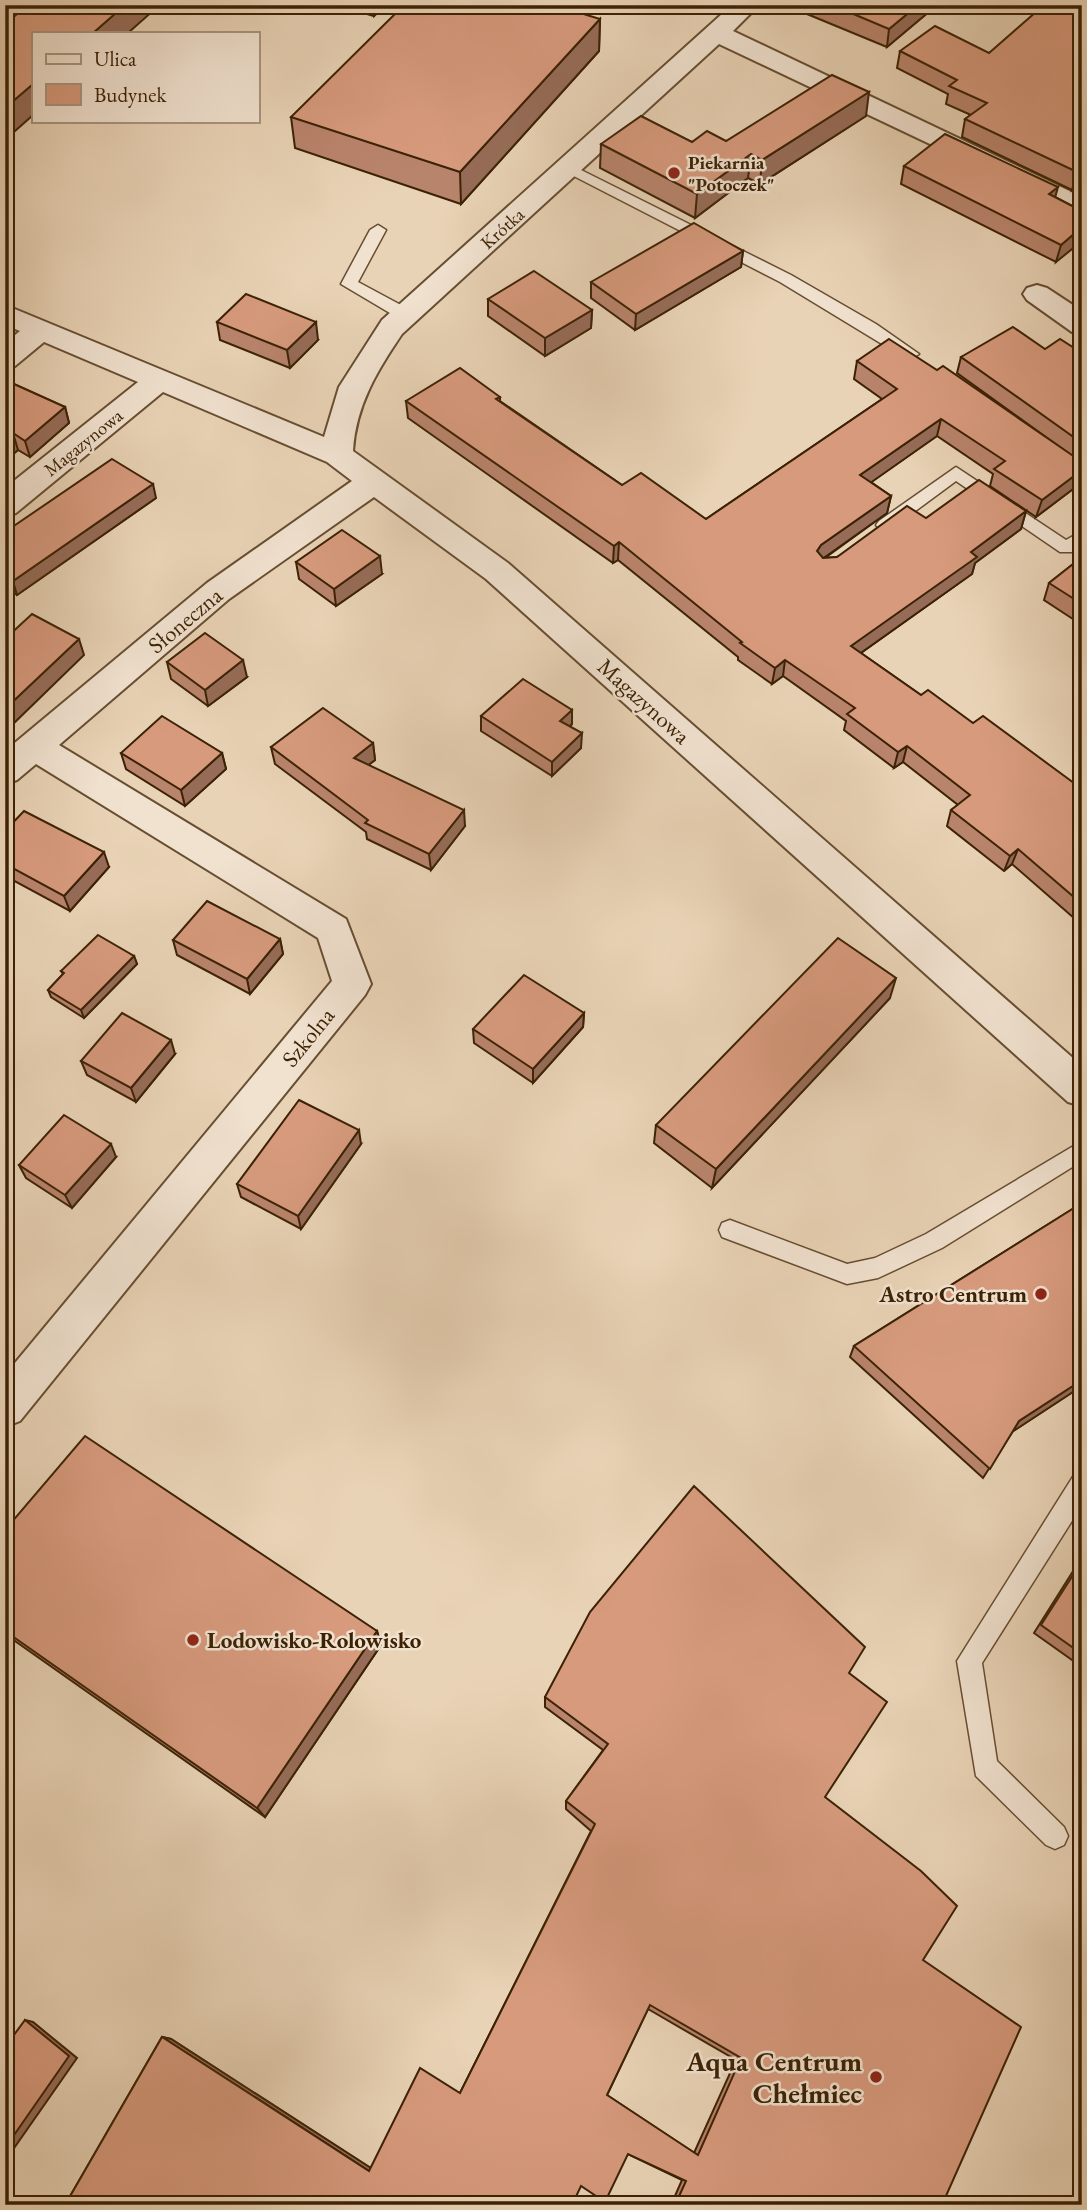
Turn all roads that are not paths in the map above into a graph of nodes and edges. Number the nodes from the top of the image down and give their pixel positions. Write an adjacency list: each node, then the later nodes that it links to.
1 (747, 5): 2 (street, Krótka)
2 (718, 34): 3 (street, Krótka); 4 (street)
3 (569, 168): 8 (street, Krótka); 12 (lane)
4 (1082, 208)
5 (378, 230): 8 (lane)
6 (1037, 294): 9 (street)
7 (5, 314): 10 (street, Magazynowa)
8 (407, 315): 14 (street, Krótka)
9 (1082, 325)
10 (41, 329): 11 (street); 13 (street, Magazynowa)
11 (5, 359)
12 (927, 364)
13 (161, 379): 14 (street, Magazynowa); 16 (street, Magazynowa)
14 (338, 455): 15 (street, Magazynowa)
15 (374, 481): 19 (street, Słoneczna); 21 (street, Magazynowa)
16 (5, 505)
17 (870, 536): 18 (lane)
18 (1082, 537)
19 (34, 746): 20 (street, Słoneczna); 24 (street, Szkolna)
20 (5, 771)
21 (1082, 1090)
22 (1082, 1150): 23 (lane)
23 (730, 1230)
24 (5, 1407)
25 (1082, 1483): 26 (lane)
26 (1055, 1836)

